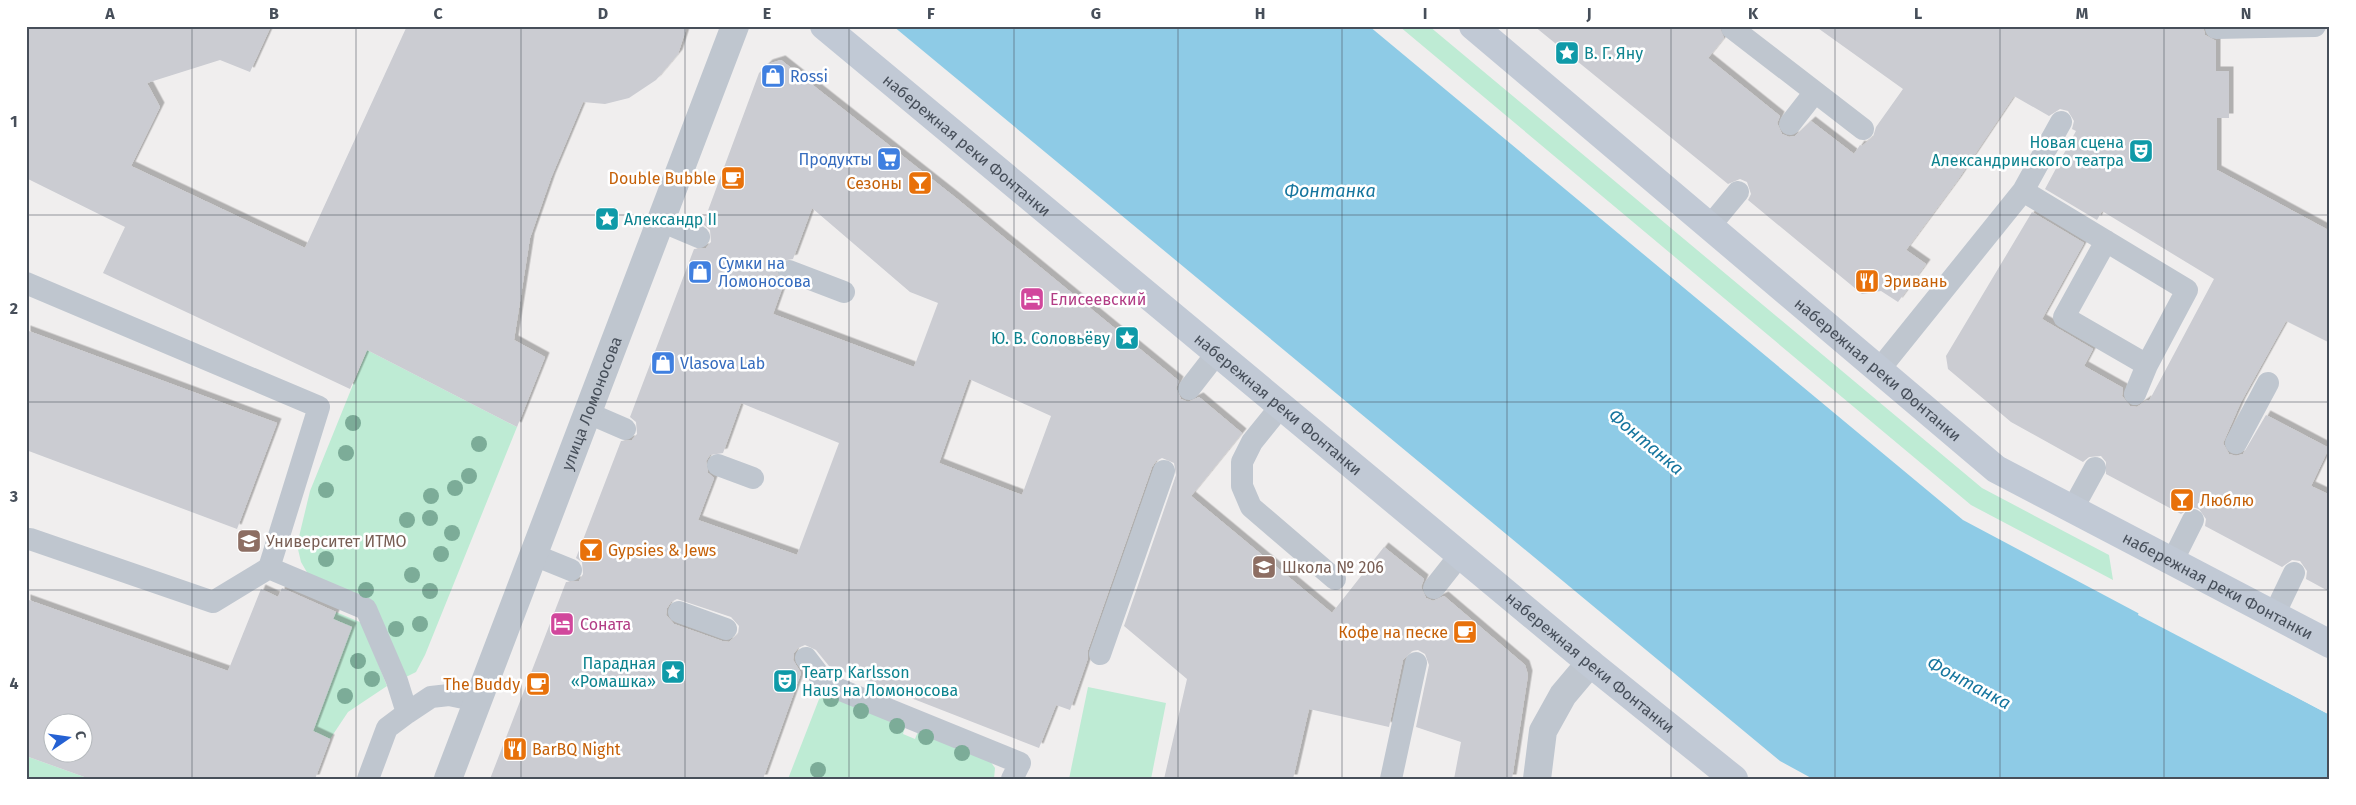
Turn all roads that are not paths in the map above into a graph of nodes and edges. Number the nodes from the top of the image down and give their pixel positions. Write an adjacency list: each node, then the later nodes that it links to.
1 (735, 26): 13 (street, улица Ломоносова)
2 (824, 26): 20 (main road, набережная реки Фонтанки)
3 (2315, 26): 5 (lane)
4 (1732, 28): 7 (lane)
5 (2216, 28)
6 (1487, 31): 14 (main road, набережная реки Фонтанки)
7 (1815, 92): 9 (lane); 10 (lane)
8 (2061, 122): 11 (lane)
9 (1790, 124)
10 (1863, 129)
11 (2023, 191): 16 (lane); 22 (lane)
12 (1738, 192): 14 (lane)
13 (661, 221): 15 (lane); 27 (street, улица Ломоносова)
14 (1709, 227): 22 (main road, набережная реки Фонтанки)
15 (698, 237)
16 (2106, 241): 21 (lane); 21 (lane)
17 (789, 271): 19 (lane)
18 (26, 283): 40 (lane)
19 (844, 292)
20 (1217, 353): 24 (lane); 26 (main road, набережная реки Фонтанки)
21 (2147, 365): 25 (lane)
22 (1878, 370): 34 (main road, набережная реки Фонтанки)
23 (2268, 383): 29 (lane)
24 (1189, 389)
25 (2135, 394)
26 (1281, 406): 38 (main road, набережная реки Фонтанки); 43 (lane)
27 (588, 413): 28 (lane); 37 (street, улица Ломоносова)
28 (625, 429)
29 (2236, 443)
30 (718, 465): 33 (lane)
31 (2095, 468): 34 (lane)
32 (1164, 472): 49 (lane)
33 (753, 478)
34 (2072, 510): 39 (main road, набережная реки Фонтанки)
35 (2193, 520): 39 (lane)
36 (30, 539): 40 (lane)
37 (534, 555): 41 (lane); 53 (street, улица Ломоносова)
38 (1460, 555): 44 (lane); 52 (main road, набережная реки Фонтанки)
39 (2172, 562): 46 (main road, набережная реки Фонтанки)
40 (269, 568): 54 (lane)
41 (571, 570)
42 (2294, 573): 46 (lane)
43 (1336, 579)
44 (1434, 588)
45 (679, 612): 47 (lane)
46 (2274, 615): 48 (main road, набережная реки Фонтанки)
47 (726, 629)
48 (2330, 644)
49 (1100, 654)
50 (806, 658): 57 (lane)
51 (1416, 663): 58 (lane)
52 (1590, 663): 59 (street); 60 (main road, набережная реки Фонтанки)
53 (478, 701): 54 (lane); 56 (street, улица Ломоносова)
54 (408, 713): 55 (lane)
55 (368, 779)
56 (448, 779)
57 (1012, 779)
58 (1391, 779)
59 (1536, 779)
60 (1734, 779)

